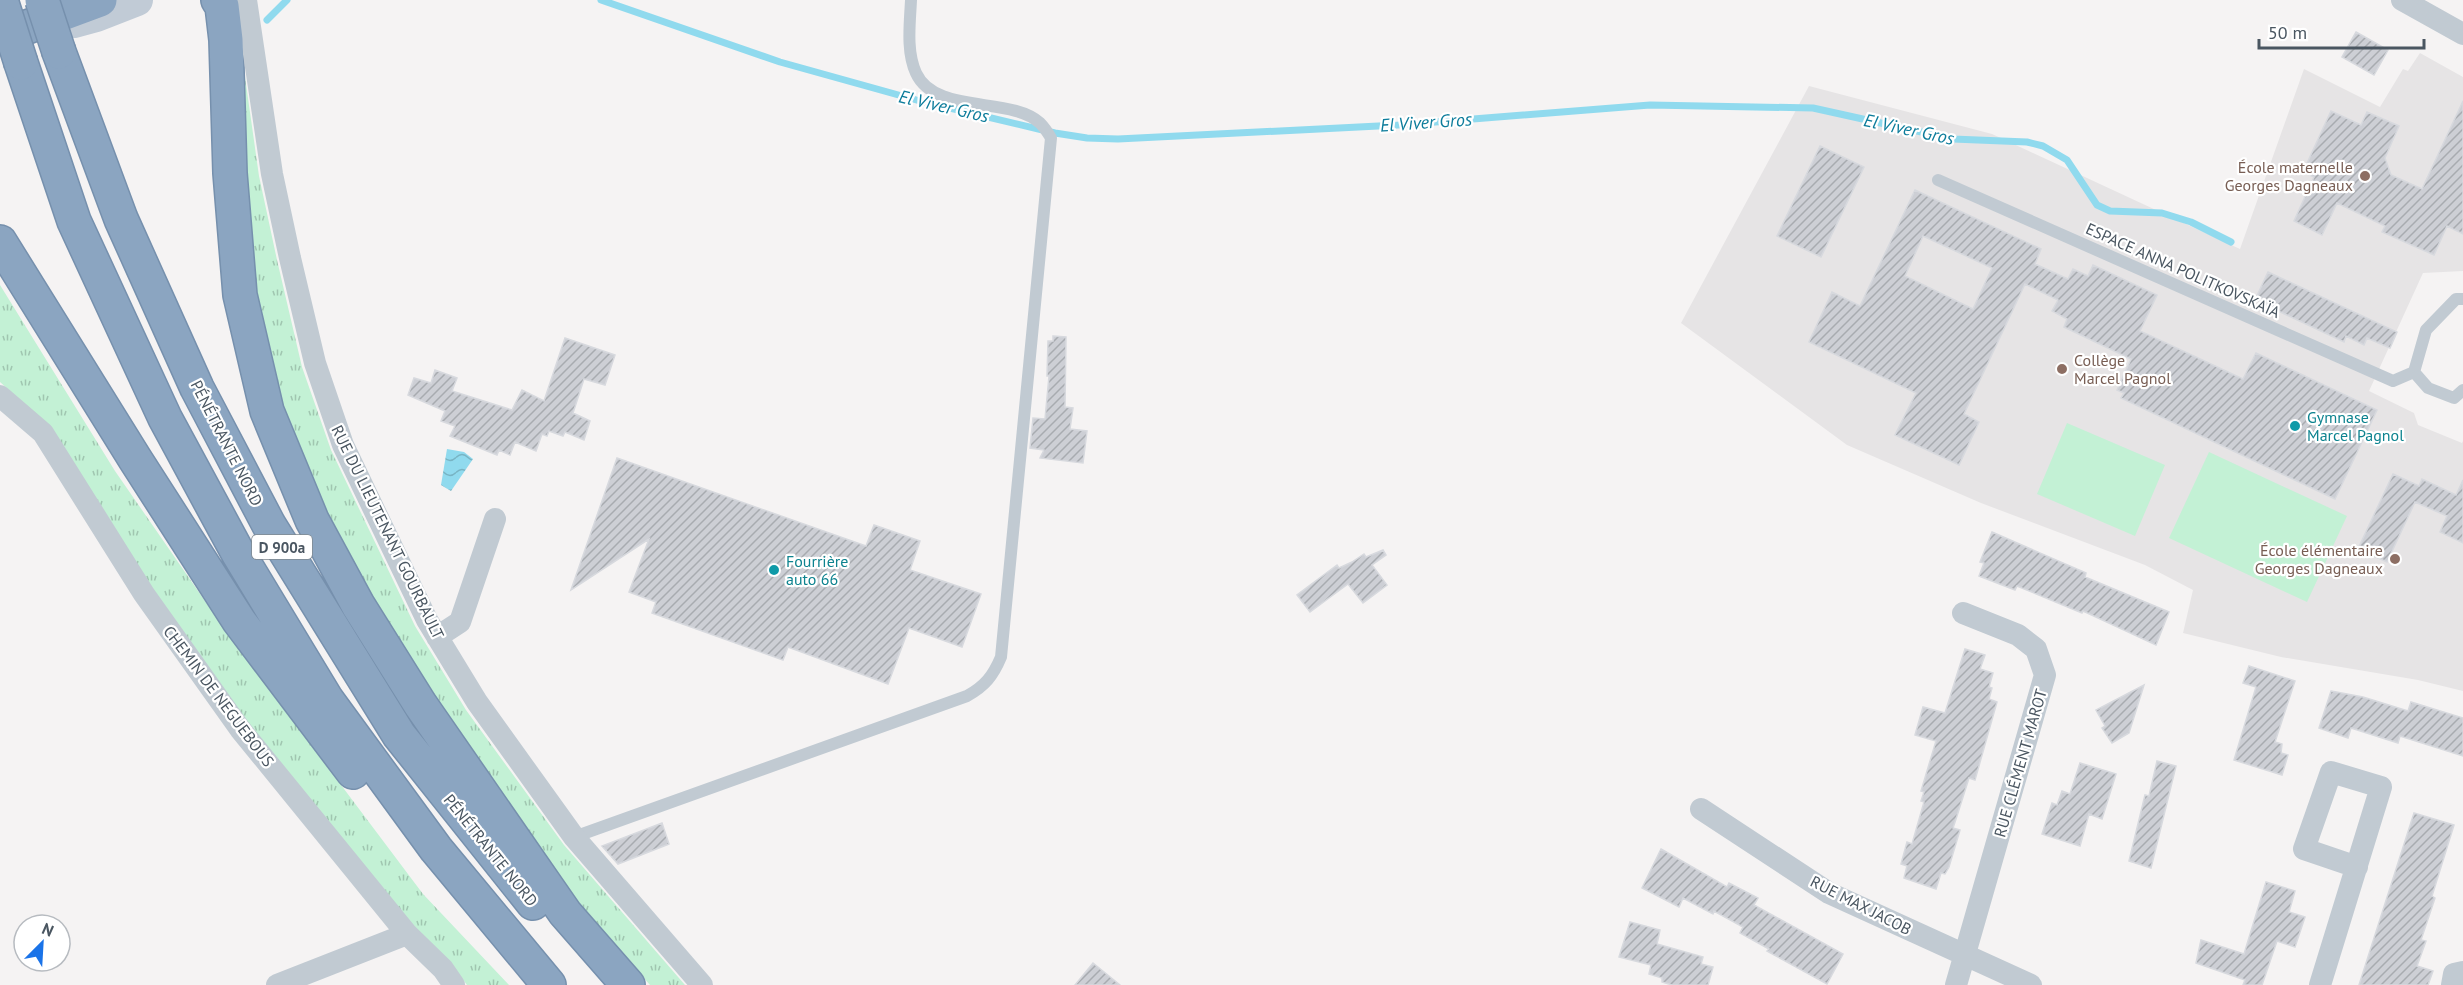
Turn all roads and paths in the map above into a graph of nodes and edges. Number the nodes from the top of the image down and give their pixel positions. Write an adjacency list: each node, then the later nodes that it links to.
1 (1, 0): 12 (highway, D 900a, bridge)
2 (42, 0): 32 (highway, PÉNÉTRANTE NORD / D 900a, bridge)
3 (49, 0): 10 (main road)
4 (100, 0): 12 (highway)
5 (137, 0): 12 (main road)
6 (218, 0): 33 (highway)
7 (246, 0): 21 (street, RUE DU LIEUTENANT GOURBAULT)
8 (910, 0): 23 (lane)
9 (2402, 0): 11 (street)
10 (0, 13)
11 (2463, 34)
12 (7, 47): 31 (highway, D 900a)
13 (1938, 180): 16 (lane, ESPACE ANNA POLITKOVSKAÏA)
14 (0, 242): 30 (highway)
15 (2463, 299): 16 (lane)
16 (2414, 372): 17 (lane)
17 (2463, 390)
18 (0, 396): 25 (street, CHEMIN DE NEGUEBOUS)
19 (495, 519): 21 (street)
20 (1963, 613): 26 (street, RUE CLÉMENT MAROT)
21 (437, 637): 23 (street, RUE DU LIEUTENANT GOURBAULT)
22 (1701, 809): 26 (street, RUE MAX JACOB)
23 (574, 837): 34 (street, RUE DU LIEUTENANT GOURBAULT)
24 (2356, 867): 37 (street)
25 (407, 934): 28 (street); 29 (street, CHEMIN DE NEGUEBOUS)
26 (1964, 956): 35 (street, RUE CLÉMENT MAROT); 36 (street, RUE MAX JACOB)
27 (2463, 972): 38 (street)
28 (277, 985)
29 (454, 985)
30 (538, 985)
31 (549, 985)
32 (602, 985)
33 (628, 985)
34 (702, 985)
35 (1956, 985)
36 (2031, 985)
37 (2320, 985)
38 (2452, 985)

